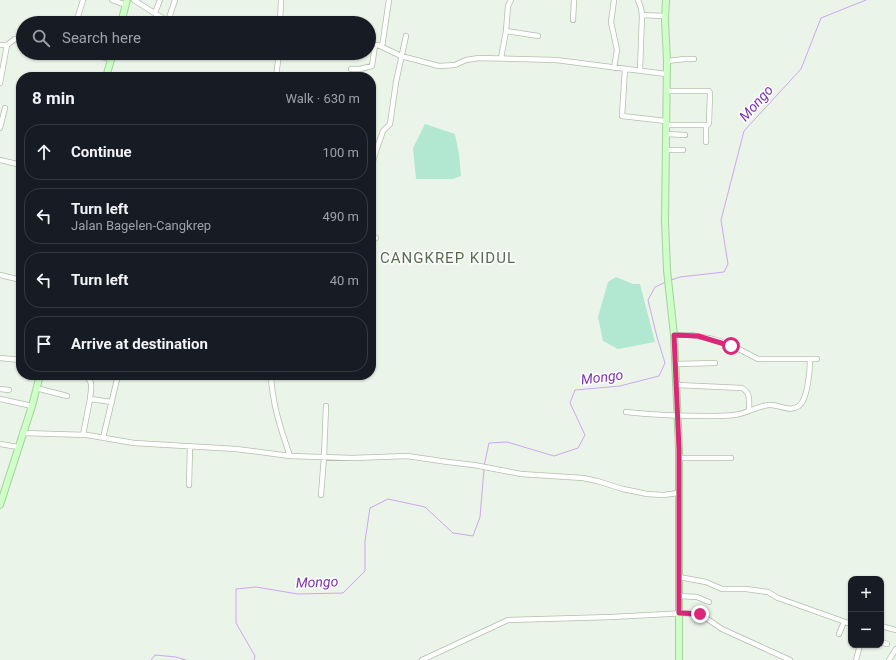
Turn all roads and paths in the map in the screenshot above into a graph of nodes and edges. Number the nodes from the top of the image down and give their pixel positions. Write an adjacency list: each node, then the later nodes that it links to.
1 (83, 0): 16 (street)
2 (112, 0): 13 (street)
3 (134, 0): 14 (street)
4 (160, 0): 14 (street)
5 (175, 0): 19 (street)
6 (281, 0): 20 (street)
7 (390, 0): 30 (street)
8 (511, 0): 23 (street)
9 (574, 0): 22 (street)
10 (614, 0): 38 (street)
11 (638, 0): 15 (street)
12 (666, 0): 21 (main road)
13 (127, 2): 17 (main road)
14 (155, 13): 18 (street)
15 (642, 15): 21 (street); 41 (street)
16 (78, 16)
17 (123, 16)
18 (160, 16)
19 (171, 16)
20 (280, 16)
21 (665, 16): 37 (main road)
22 (573, 20)
23 (506, 31): 25 (street); 32 (street)
24 (406, 36): 31 (street)
25 (538, 36)
26 (16, 39): 27 (street)
27 (7, 44): 28 (street); 45 (street)
28 (0, 45)
29 (376, 45): 30 (street)
30 (382, 47): 31 (street)
31 (401, 56): 32 (street); 56 (street)
32 (501, 58): 38 (street)
33 (694, 59): 37 (street)
34 (111, 60): 42 (main road)
35 (278, 60): 43 (street)
36 (373, 60): 39 (street)
37 (667, 61): 44 (main road)
38 (614, 68): 40 (street)
39 (351, 69)
40 (625, 69): 41 (street); 48 (street)
41 (640, 71): 44 (street)
42 (107, 72)
43 (277, 72)
44 (666, 74): 46 (main road)
45 (0, 83)
46 (666, 91): 48 (main road); 49 (street)
47 (5, 108): 50 (street)
48 (666, 123): 49 (street); 51 (main road)
49 (706, 125): 53 (street)
50 (0, 128)
51 (666, 134): 52 (street); 54 (main road)
52 (685, 134)
53 (706, 142)
54 (666, 150): 55 (street); 61 (main road)
55 (683, 150)
56 (376, 151)
57 (0, 160): 58 (street)
58 (16, 164)
59 (0, 275): 60 (street)
60 (16, 279)
61 (674, 335): 63 (street); 66 (main road)
62 (0, 358): 65 (street)
63 (810, 359): 64 (street); 82 (street)
64 (817, 359)
65 (16, 360)
66 (676, 364): 67 (street); 72 (main road)
67 (715, 364)
68 (38, 380): 73 (main road)
69 (90, 380): 78 (street)
70 (117, 380): 79 (street)
71 (271, 380): 91 (street)
72 (677, 386): 82 (street); 84 (main road)
73 (36, 388): 76 (street); 80 (main road)
74 (0, 389): 75 (street)
75 (9, 390)
76 (67, 396)
77 (0, 399): 80 (street)
78 (90, 399): 79 (street); 86 (street)
79 (112, 402): 87 (street)
80 (32, 406): 85 (main road)
81 (326, 406): 92 (street)
82 (749, 410): 84 (street)
83 (626, 412): 84 (street)
84 (678, 416): 93 (main road)
85 (22, 433): 86 (street); 89 (main road)
86 (83, 435): 87 (street)
87 (103, 438): 90 (street)
88 (0, 444): 89 (street)
89 (18, 447): 98 (main road)
90 (190, 447): 91 (street); 95 (street)
91 (290, 456): 92 (street)
92 (324, 457): 96 (street); 97 (street)
93 (679, 458): 94 (street); 96 (main road)
94 (731, 458)
95 (189, 485)
96 (678, 493): 99 (main road)
97 (321, 495)
98 (0, 505)
99 (679, 577): 100 (main road); 103 (street)
100 (679, 596): 101 (street); 102 (main road)
101 (709, 602)
102 (679, 613): 112 (street); 113 (main road); 114 (street)
103 (844, 622): 104 (street); 107 (street)
104 (848, 623)
105 (884, 627): 106 (street)
106 (896, 630)
107 (839, 634)
108 (884, 643): 109 (street)
109 (887, 644)
110 (859, 648): 115 (street)
111 (896, 649): 116 (street)
112 (422, 660)
113 (679, 660)
114 (790, 660)
115 (856, 660)
116 (889, 660)

